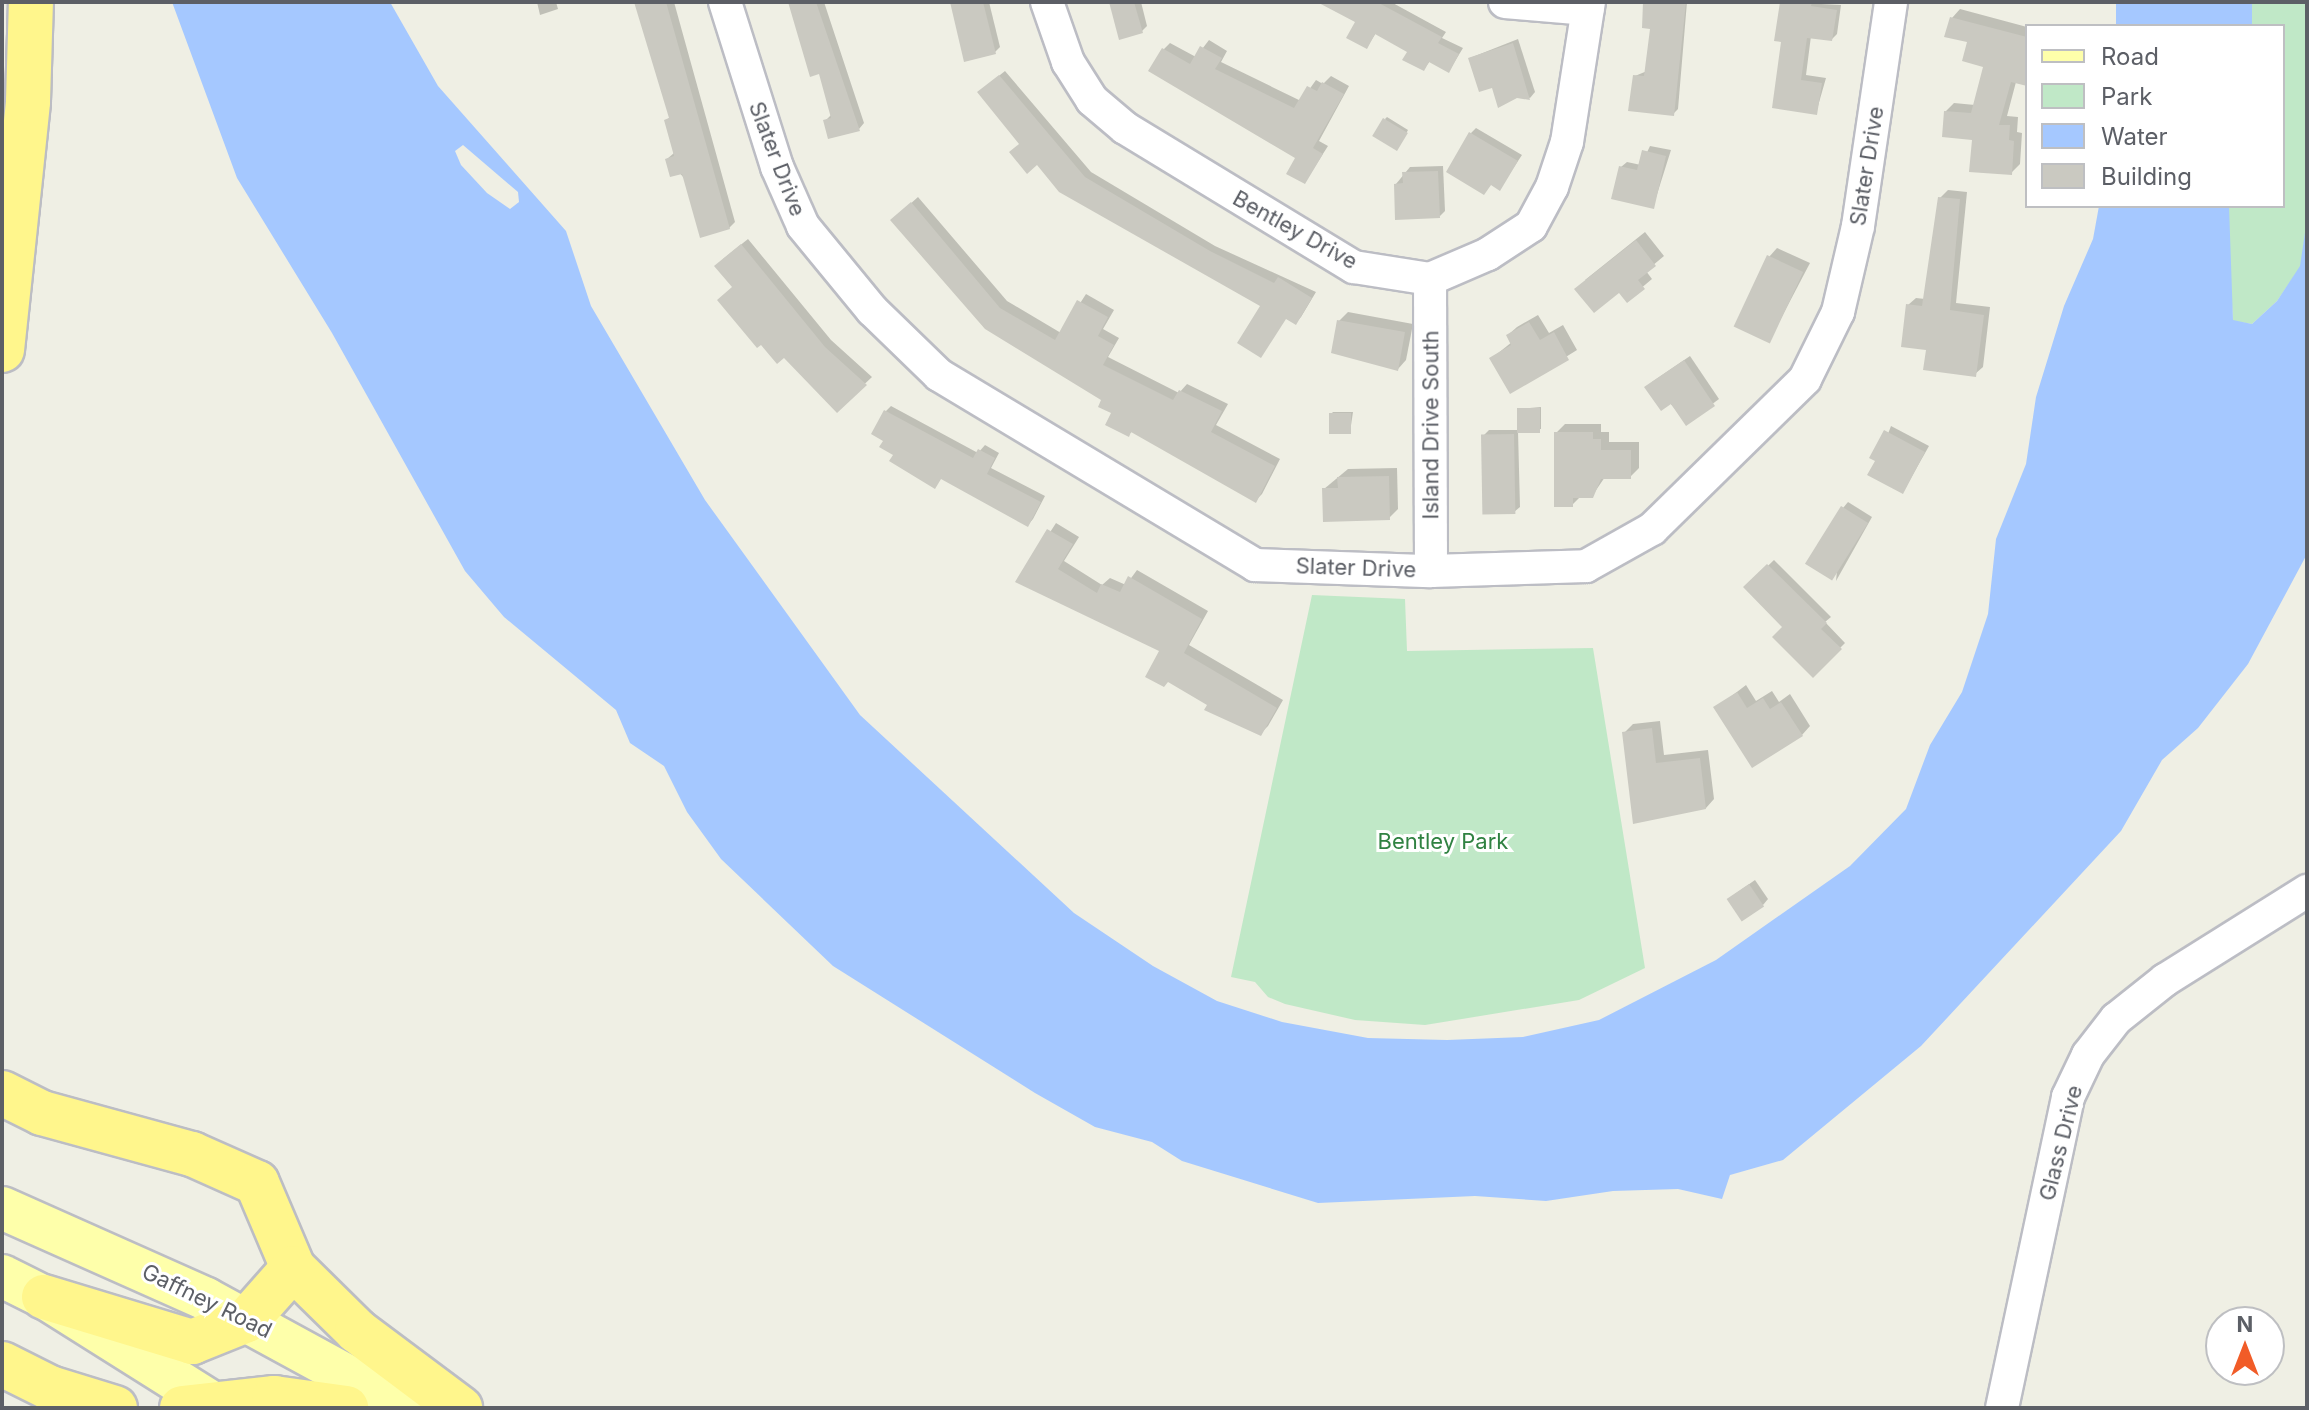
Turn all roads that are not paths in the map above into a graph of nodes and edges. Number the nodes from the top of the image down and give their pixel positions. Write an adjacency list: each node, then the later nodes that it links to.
1 (31, 2): 8 (highway)
2 (725, 2): 9 (street, Slater Drive)
3 (1047, 2): 7 (street, Bentley Drive)
4 (1505, 2): 6 (street)
5 (1891, 2): 9 (street, Slater Drive)
6 (1588, 6): 7 (street)
7 (1430, 279): 9 (street, Island Drive South)
8 (2, 350)
9 (1431, 571)
10 (2307, 891): 23 (street, Glass Drive)
11 (2, 1093): 13 (highway)
12 (2, 1208): 16 (main road, Gaffney Road)
13 (293, 1268): 16 (highway); 22 (highway)
14 (2, 1276): 15 (main road)
15 (44, 1297): 16 (highway); 18 (main road)
16 (247, 1320): 21 (main road, Gaffney Road)
17 (2, 1364): 19 (highway)
18 (206, 1407): 20 (highway)
19 (115, 1408)
20 (346, 1408)
21 (406, 1408)
22 (460, 1408)
23 (2002, 1408)

